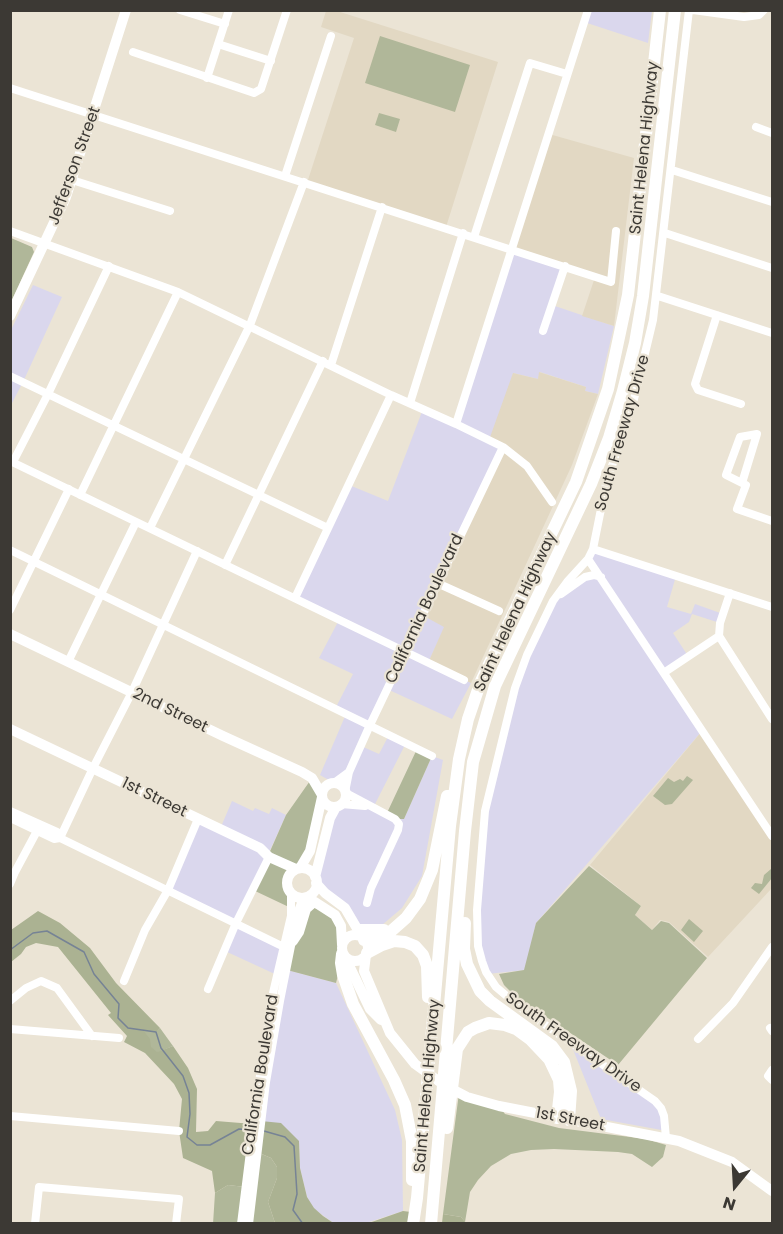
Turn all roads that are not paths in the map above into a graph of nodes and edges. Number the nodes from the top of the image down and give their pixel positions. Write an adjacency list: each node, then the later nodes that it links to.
1 (126, 10): 19 (main road, Jefferson Street)
2 (180, 10): 11 (street)
3 (229, 10): 11 (street)
4 (287, 10): 15 (street)
5 (588, 10): 16 (street)
6 (660, 10): 89 (highway, Saint Helena Highway)
7 (675, 10): 100 (highway, Saint Helena Highway)
8 (691, 10): 10 (street); 22 (street, South Freeway Drive)
9 (769, 10): 10 (street)
10 (761, 13)
11 (225, 24): 13 (street)
12 (331, 36): 23 (street)
13 (218, 44): 15 (street); 17 (street)
14 (133, 52): 17 (street)
15 (271, 61): 17 (street)
16 (567, 74): 33 (street); 35 (street)
17 (207, 78)
18 (10, 88): 19 (street)
19 (93, 116): 23 (street); 24 (main road, Jefferson Street)
20 (756, 128): 21 (street)
21 (772, 133)
22 (672, 170): 26 (street); 32 (street, South Freeway Drive)
23 (285, 176): 25 (street)
24 (72, 180): 28 (street); 34 (main road, Jefferson Street)
25 (304, 182): 27 (street); 43 (street)
26 (772, 202)
27 (382, 207): 31 (street); 47 (street)
28 (170, 211)
29 (10, 231): 34 (street)
30 (616, 231): 37 (street)
31 (463, 233): 33 (street); 51 (street)
32 (665, 233): 38 (street); 40 (street, South Freeway Drive)
33 (474, 237): 35 (street)
34 (45, 243): 36 (street); 42 (main road, Jefferson Street)
35 (512, 249): 37 (street); 53 (street)
36 (109, 266): 39 (street); 49 (street)
37 (565, 266): 44 (street)
38 (772, 268)
39 (178, 292): 43 (street); 54 (street)
40 (658, 296): 41 (street); 67 (street, South Freeway Drive)
41 (717, 315): 45 (street); 52 (street)
42 (10, 316)
43 (250, 325): 46 (street); 56 (street)
44 (543, 331)
45 (772, 333)
46 (323, 361): 47 (street); 61 (street)
47 (331, 365): 50 (street)
48 (10, 376): 49 (street)
49 (48, 394): 54 (street); 57 (street)
50 (391, 394): 51 (street); 66 (street)
51 (410, 403): 53 (street)
52 (741, 405)
53 (456, 424): 55 (street)
54 (115, 426): 56 (street); 60 (street)
55 (503, 447): 62 (street); 74 (street, California Boulevard)
56 (183, 459): 61 (street); 65 (street)
57 (12, 462): 59 (street)
58 (742, 483): 58 (street); 63 (street)
59 (69, 489): 60 (street); 71 (street)
60 (80, 495): 64 (street)
61 (260, 495): 66 (street); 72 (street)
62 (552, 502)
63 (772, 521)
64 (136, 522): 65 (street); 76 (street)
65 (150, 528): 69 (street)
66 (328, 528): 77 (street)
67 (594, 549): 70 (street, South Freeway Drive); 75 (street)
68 (10, 550): 71 (street)
69 (197, 551): 72 (street); 82 (street)
70 (588, 559): 73 (street); 78 (street, South Freeway Drive)
71 (34, 561): 76 (street); 80 (street)
72 (225, 565): 77 (street)
73 (601, 577): 78 (street); 87 (street)
74 (437, 583): 81 (street); 85 (street, California Boulevard)
75 (730, 593): 79 (street); 84 (street)
76 (101, 594): 82 (street); 86 (street)
77 (295, 598): 85 (street)
78 (553, 601): 140 (street, South Freeway Drive)
79 (772, 607)
80 (10, 610)
81 (499, 610)
82 (163, 624): 90 (street); 92 (street)
83 (10, 634): 86 (main road, 2nd Street)
84 (719, 636): 87 (street); 91 (street)
85 (405, 651): 88 (street); 92 (street, California Boulevard)
86 (68, 662): 90 (main road, 2nd Street)
87 (665, 672): 107 (street)
88 (464, 680)
89 (481, 681): 118 (highway); 138 (highway, Saint Helena Highway)
90 (132, 692): 95 (street); 99 (main road, 2nd Street)
91 (772, 719)
92 (370, 725): 94 (street); 96 (street, California Boulevard)
93 (10, 729): 95 (main road, 1st Street)
94 (432, 756)
95 (93, 768): 105 (main road, 1st Street); 108 (street)
96 (349, 772): 97 (street, California Boulevard); 98 (street, California Boulevard)
97 (334, 783): 98 (main road); 99 (main road)
98 (345, 793): 101 (main road); 102 (street)
99 (322, 796): 101 (main road); 110 (main road)
100 (468, 797): 136 (highway); 144 (highway, Saint Helena Highway)
101 (338, 806): 102 (street); 111 (main road)
102 (367, 806): 116 (street)
103 (10, 811): 108 (street)
104 (10, 819): 106 (street)
105 (198, 819): 109 (main road, 1st Street); 113 (street)
106 (36, 831): 108 (street); 112 (street)
107 (771, 831)
108 (60, 838): 113 (street)
109 (269, 857): 110 (main road, 1st Street); 117 (street)
110 (298, 869): 111 (main road); 114 (main road)
111 (316, 880): 115 (main road); 118 (main road, 1st Street)
112 (10, 884)
113 (168, 890): 117 (street); 124 (street)
114 (291, 893): 115 (main road); 119 (street, California Boulevard)
115 (308, 899): 119 (main road); 121 (main road, 1st Street)
116 (367, 903)
117 (237, 923): 119 (street); 125 (street)
118 (362, 936): 121 (main road); 122 (main road, 1st Street)
119 (289, 946): 123 (street, California Boulevard); 127 (street, California Boulevard)
120 (772, 947): 132 (street)
121 (343, 952): 122 (main road); 128 (main road, 1st Street); 143 (highway)
122 (366, 954): 128 (main road, 1st Street); 138 (highway)
123 (277, 975): 127 (street); 137 (street, California Boulevard)
124 (124, 981)
125 (208, 989)
126 (10, 1001): 130 (street)
127 (280, 1001): 137 (street, California Boulevard)
128 (385, 1024): 136 (main road, 1st Street)
129 (10, 1029): 130 (street)
130 (93, 1036): 131 (street)
131 (119, 1038)
132 (698, 1039)
133 (772, 1070): 134 (street)
134 (772, 1080)
135 (10, 1116): 139 (street)
136 (563, 1119): 140 (main road, 1st Street); 144 (highway)
137 (257, 1120): 141 (street, California Boulevard)
138 (424, 1123): 143 (highway, Saint Helena Highway)
139 (179, 1131)
140 (666, 1138): 142 (main road, 1st Street)
141 (254, 1146): 147 (street, California Boulevard); 148 (street, California Boulevard)
142 (772, 1191)
143 (414, 1219)
144 (431, 1221)
145 (35, 1224): 146 (street)
146 (176, 1224)
147 (242, 1224)
148 (249, 1224)

